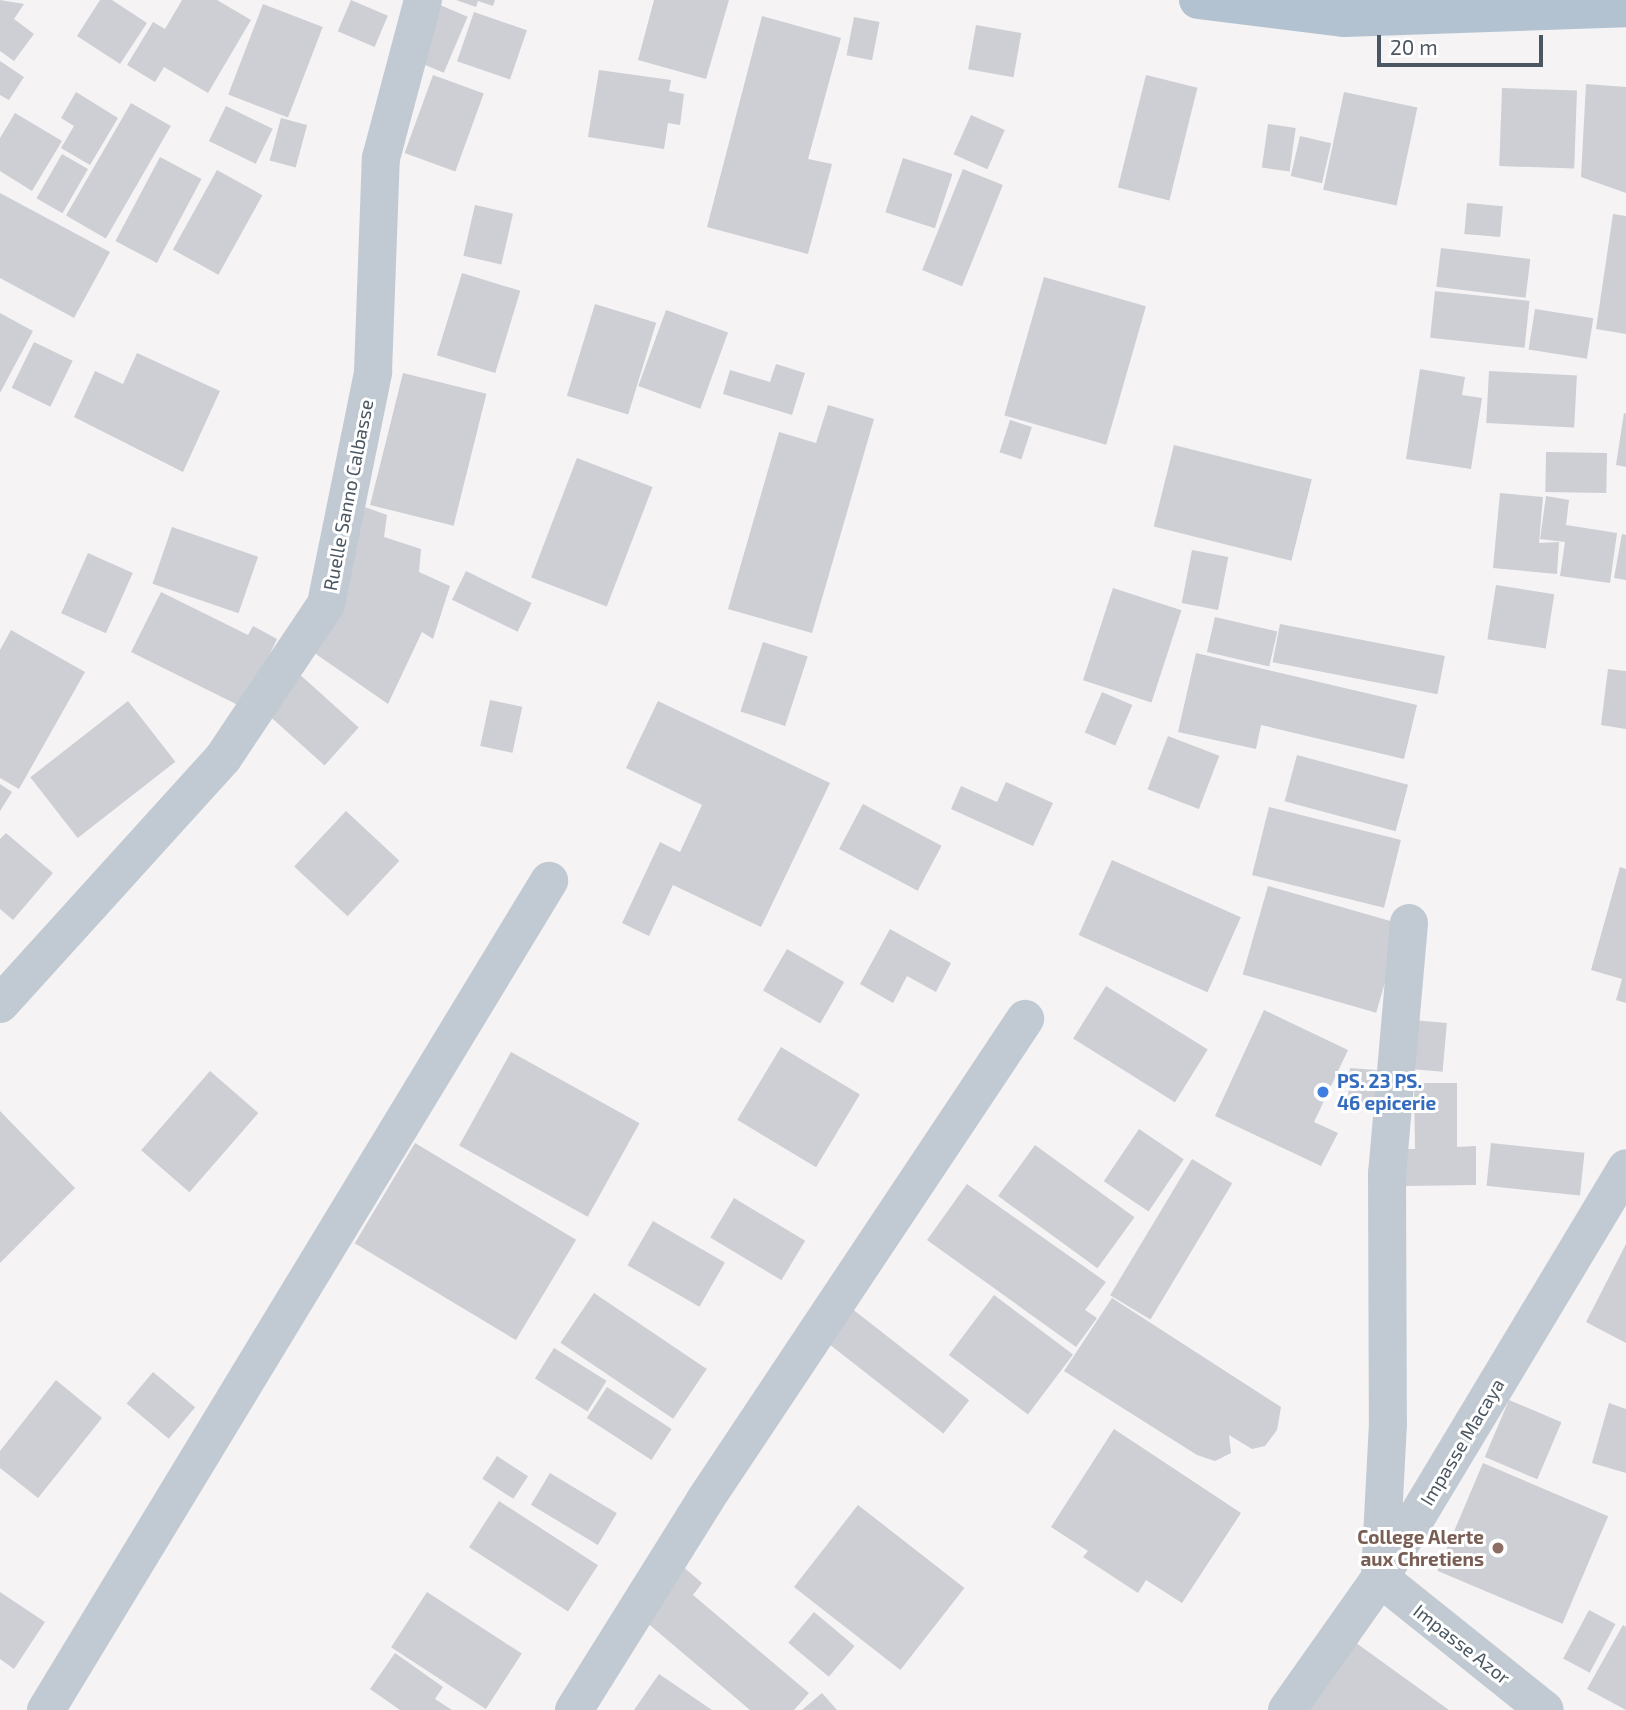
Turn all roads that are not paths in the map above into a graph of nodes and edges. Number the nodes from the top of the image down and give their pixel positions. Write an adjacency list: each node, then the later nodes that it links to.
1 (423, 0): 6 (street, Ruelle Sanno Calbasse)
2 (1198, 0): 3 (main road)
3 (1626, 8)
4 (549, 881): 10 (street)
5 (1409, 923): 9 (street)
6 (0, 1004)
7 (1024, 1019): 11 (street)
8 (1626, 1168): 9 (street, Impasse Macaya)
9 (1380, 1578): 12 (street, Impasse Macaya); 13 (street, Impasse Azor)
10 (46, 1710)
11 (574, 1710)
12 (1287, 1710)
13 (1545, 1710)

